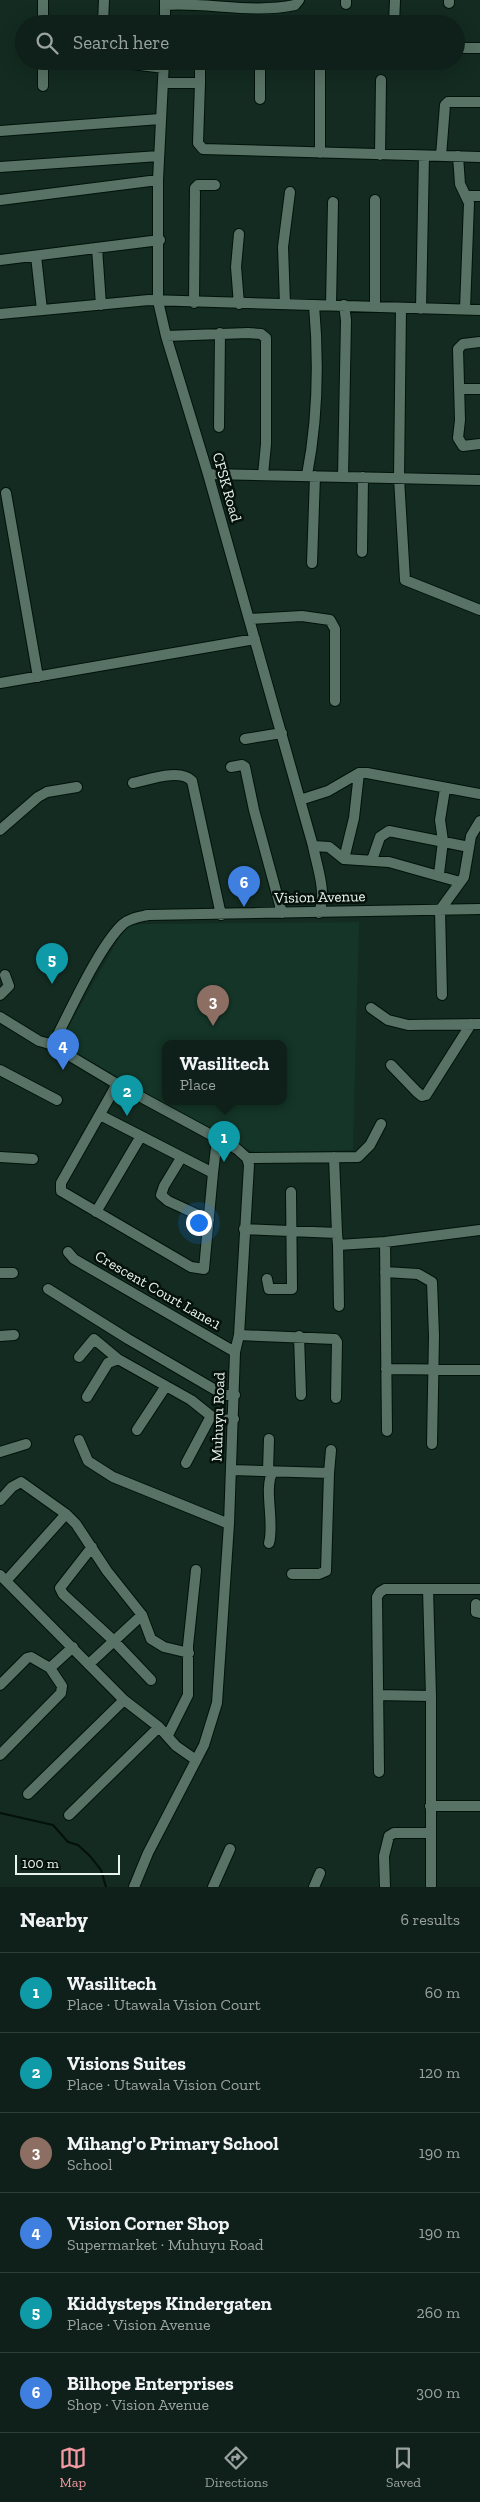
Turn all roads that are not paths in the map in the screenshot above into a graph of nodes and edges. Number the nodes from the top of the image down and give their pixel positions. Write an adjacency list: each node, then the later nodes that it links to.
1 (43, 0): 8 (street)
2 (104, 0): 9 (street)
3 (299, 0): 7 (street)
4 (395, 0): 11 (street)
5 (165, 2): 6 (street); 10 (street)
6 (193, 2): 7 (street)
7 (264, 4)
8 (43, 15)
9 (103, 15)
10 (165, 15)
11 (394, 15)
12 (465, 48): 13 (street)
13 (480, 48)
14 (43, 70): 22 (street)
15 (164, 70): 21 (street, CFSK Road)
16 (200, 70): 20 (street)
17 (260, 70): 23 (street)
18 (320, 70): 27 (street)
19 (382, 80): 28 (street)
20 (200, 82): 21 (street); 27 (street)
21 (164, 83): 25 (street, CFSK Road)
22 (43, 86)
23 (260, 100)
24 (480, 102): 31 (street)
25 (160, 119): 26 (street); 29 (street, CFSK Road)
26 (0, 131)
27 (320, 153): 28 (street)
28 (380, 155): 30 (street)
29 (159, 156): 34 (street); 35 (street, CFSK Road)
30 (424, 156): 31 (street); 58 (street)
31 (441, 156): 32 (street)
32 (458, 156): 33 (street); 38 (street)
33 (480, 157)
34 (0, 167)
35 (158, 180): 40 (street); 44 (street, CFSK Road)
36 (215, 184): 49 (street)
37 (290, 192): 51 (street)
38 (467, 196): 39 (street); 59 (street)
39 (480, 196)
40 (0, 200)
41 (375, 200): 56 (street)
42 (334, 202): 54 (street)
43 (239, 234): 50 (street)
44 (160, 240): 45 (street); 48 (street, CFSK Road)
45 (96, 248): 46 (street); 52 (street)
46 (36, 256): 47 (street); 60 (street)
47 (0, 260)
48 (158, 301): 49 (street); 52 (street); 64 (street, CFSK Road)
49 (194, 303): 50 (street)
50 (240, 304): 51 (street)
51 (285, 304): 53 (street)
52 (101, 305): 60 (street)
53 (314, 305): 54 (street); 72 (street)
54 (331, 305): 55 (street)
55 (344, 305): 56 (street); 73 (street)
56 (374, 306): 57 (street)
57 (401, 308): 58 (street); 75 (street)
58 (421, 309): 59 (street)
59 (465, 309): 61 (street)
60 (42, 310): 62 (street)
61 (480, 310)
62 (0, 314)
63 (220, 333): 64 (street); 68 (street); 71 (street)
64 (166, 336): 70 (street, CFSK Road)
65 (480, 342): 66 (street)
66 (460, 389): 67 (street); 69 (street)
67 (480, 389)
68 (219, 426)
69 (480, 444)
70 (208, 474): 71 (street); 81 (street, CFSK Road)
71 (263, 475): 72 (street)
72 (311, 476): 73 (street); 79 (street)
73 (344, 477): 74 (street)
74 (363, 478): 75 (street); 78 (street)
75 (399, 478): 76 (street); 80 (street)
76 (480, 480)
77 (6, 493): 83 (street)
78 (362, 552)
79 (312, 563)
80 (480, 610)
81 (249, 619): 82 (street, CFSK Road); 85 (street)
82 (255, 639): 83 (street); 86 (street, CFSK Road)
83 (38, 677): 84 (street)
84 (0, 683)
85 (335, 701)
86 (282, 733): 87 (street); 94 (street, CFSK Road)
87 (245, 739)
88 (231, 767): 106 (street)
89 (359, 774): 92 (street); 94 (street); 100 (street)
90 (132, 783): 108 (street)
91 (77, 787): 96 (street)
92 (445, 789): 93 (street); 97 (street)
93 (480, 794)
94 (300, 800): 98 (street, CFSK Road)
95 (480, 820): 99 (street)
96 (0, 830)
97 (443, 841): 99 (street); 101 (street); 102 (street)
98 (313, 846): 100 (street); 107 (street, CFSK Road)
99 (468, 847): 103 (street)
100 (344, 859): 101 (street)
101 (372, 860): 102 (street)
102 (439, 874): 103 (street)
103 (460, 882): 105 (street)
104 (480, 909): 105 (street, Vision Avenue)
105 (440, 910): 107 (street, Vision Avenue); 111 (street)
106 (282, 912): 107 (street, Vision Avenue); 108 (street, Vision Avenue)
107 (319, 913)
108 (221, 915): 115 (street, Vision Avenue)
109 (6, 974): 110 (street)
110 (0, 995)
111 (442, 995)
112 (371, 1008): 114 (street)
113 (0, 1017): 115 (street)
114 (476, 1024): 116 (street)
115 (50, 1044): 118 (street)
116 (391, 1065)
117 (0, 1070): 119 (street)
118 (117, 1084): 120 (street); 123 (street)
119 (57, 1100)
120 (100, 1115): 122 (street); 131 (street)
121 (381, 1124): 127 (street)
122 (141, 1136): 125 (street); 131 (street)
123 (217, 1139): 126 (street); 129 (street)
124 (0, 1156): 128 (street)
125 (181, 1158): 129 (street); 132 (street)
126 (247, 1158): 127 (street); 133 (street, Muhuyu Road)
127 (334, 1158): 136 (street)
128 (33, 1159)
129 (214, 1173): 132 (street)
130 (291, 1192): 135 (street)
131 (96, 1212): 132 (street)
132 (209, 1220)
133 (244, 1229): 135 (street); 146 (street, Muhuyu Road)
134 (480, 1230): 137 (street)
135 (291, 1231): 136 (street); 143 (street)
136 (336, 1232): 138 (street)
137 (385, 1242): 138 (street); 140 (street)
138 (338, 1245): 145 (street)
139 (68, 1252): 150 (street, Crescent Court Lane:1)
140 (386, 1272): 153 (street); 155 (street)
141 (0, 1273): 142 (street)
142 (13, 1273)
143 (267, 1279)
144 (48, 1289): 157 (street)
145 (339, 1306)
146 (239, 1334): 149 (street); 150 (street, Muhuyu Road)
147 (14, 1335): 148 (street)
148 (0, 1336)
149 (300, 1336): 158 (street); 160 (street)
150 (235, 1352): 157 (street, Muhuyu Road)
151 (79, 1357): 152 (street)
152 (118, 1359): 156 (street); 159 (street)
153 (386, 1368): 155 (street); 164 (street)
154 (480, 1370): 155 (street)
155 (433, 1371): 168 (street)
156 (166, 1386): 161 (street); 163 (street)
157 (234, 1395): 162 (street, Muhuyu Road)
158 (301, 1395)
159 (87, 1398)
160 (336, 1398)
161 (211, 1416): 162 (street); 171 (street)
162 (234, 1419): 172 (street, Muhuyu Road)
163 (137, 1430)
164 (387, 1431)
165 (269, 1439): 173 (street)
166 (79, 1440): 177 (street)
167 (26, 1444): 170 (street)
168 (432, 1444)
169 (331, 1450): 174 (street)
170 (0, 1452)
171 (186, 1462)
172 (231, 1470): 173 (street); 177 (street, Muhuyu Road)
173 (271, 1471): 174 (street); 178 (street)
174 (329, 1473): 181 (street)
175 (0, 1500): 176 (street)
176 (66, 1514): 179 (street); 182 (street)
177 (229, 1524): 199 (street, Muhuyu Road)
178 (269, 1543)
179 (92, 1547): 185 (street); 186 (street)
180 (196, 1570): 188 (street)
181 (292, 1574)
182 (3, 1578): 187 (street)
183 (428, 1589): 184 (street); 193 (street); 194 (street)
184 (480, 1589)
185 (142, 1615): 186 (street); 188 (street)
186 (113, 1640): 189 (street); 191 (street)
187 (72, 1647): 189 (street); 190 (street)
188 (189, 1653): 197 (street)
189 (89, 1664): 195 (street)
190 (50, 1668): 192 (street); 198 (street)
191 (151, 1680)
192 (0, 1685)
193 (378, 1695): 194 (street); 200 (street)
194 (431, 1696): 202 (street)
195 (124, 1700): 196 (street); 201 (street)
196 (158, 1726): 197 (street); 204 (street)
197 (168, 1735): 199 (street)
198 (0, 1755)
199 (196, 1760): 208 (street, Muhuyu Road)
200 (379, 1772)
201 (28, 1794)
202 (430, 1806): 203 (street); 205 (street)
203 (480, 1806)
204 (69, 1815)
205 (431, 1833): 211 (street); 212 (street)
206 (230, 1849): 209 (street)
207 (320, 1873): 210 (street)
208 (134, 1887)
209 (213, 1887)
210 (314, 1887)
211 (384, 1887)
212 (431, 1887)

